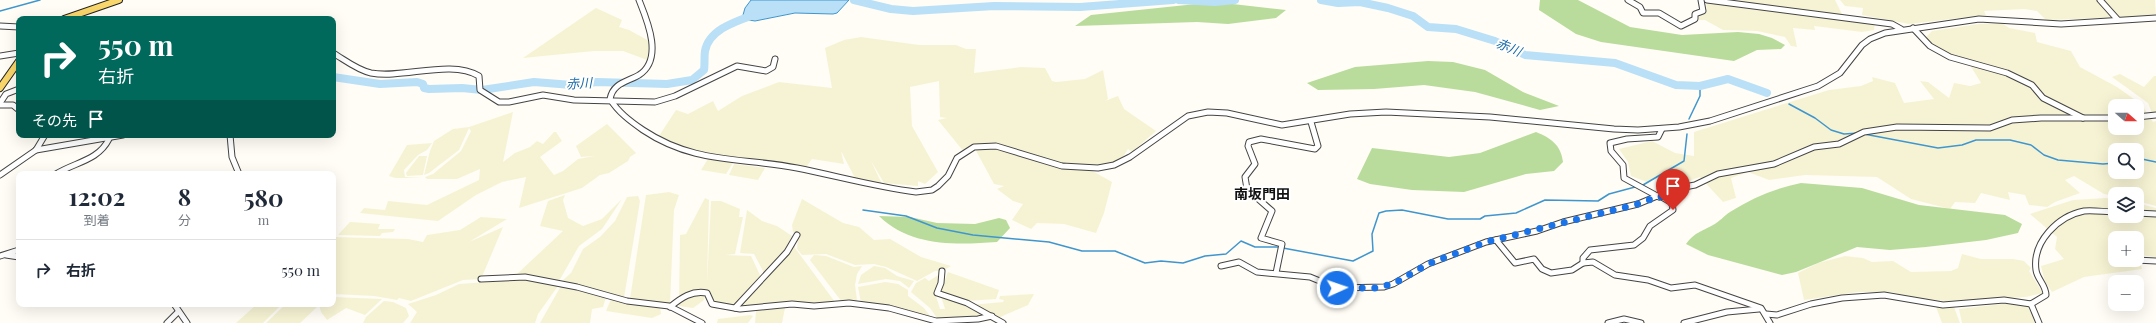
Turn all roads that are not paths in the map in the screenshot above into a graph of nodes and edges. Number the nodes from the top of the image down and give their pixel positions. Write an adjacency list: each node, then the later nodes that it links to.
1 (119, 0): 7 (main road)
2 (639, 0): 21 (street)
3 (1628, 0): 4 (street)
4 (1701, 0)
5 (1709, 0): 13 (street)
6 (2100, 0): 9 (street)
7 (73, 16)
8 (2156, 18): 9 (street)
9 (2118, 20): 12 (street)
10 (0, 26): 11 (street)
11 (16, 27)
12 (1913, 28): 13 (street); 27 (street)
13 (1901, 29): 29 (street)
14 (16, 53): 16 (street)
15 (336, 55): 21 (street)
16 (0, 56)
17 (775, 59): 21 (street)
18 (16, 65): 19 (main road)
19 (0, 88)
20 (16, 90): 22 (street)
21 (611, 101): 28 (street)
22 (0, 104): 23 (street)
23 (16, 108)
24 (2144, 117): 26 (street)
25 (2108, 118): 27 (street)
26 (2155, 118)
27 (2086, 119): 38 (street)
28 (1311, 122): 29 (street); 52 (street)
29 (1662, 129): 38 (street)
30 (43, 138): 34 (street)
31 (112, 138): 33 (street)
32 (230, 138): 36 (street)
33 (109, 139): 34 (street); 35 (street)
34 (36, 150): 37 (street)
35 (62, 171)
36 (238, 171)
37 (0, 175)
38 (1660, 196): 43 (street); 49 (street)
39 (2108, 212): 54 (street)
40 (2144, 213): 41 (street)
41 (2156, 214)
42 (797, 235): 57 (street)
43 (1496, 240): 49 (street); 52 (street)
44 (16, 251): 45 (street)
45 (3, 256): 46 (street)
46 (16, 257)
47 (2144, 260): 48 (street)
48 (2156, 261)
49 (1583, 263): 59 (street)
50 (1221, 266): 52 (street)
51 (942, 271): 60 (street)
52 (1276, 273)
53 (481, 279): 56 (street)
54 (2031, 304): 59 (street); 69 (street)
55 (176, 307): 58 (street)
56 (670, 307): 57 (street); 63 (street)
57 (735, 308): 60 (street)
58 (178, 312): 61 (street); 62 (street)
59 (1766, 312): 67 (street); 68 (street)
60 (992, 316): 64 (street)
61 (167, 323)
62 (187, 323)
63 (702, 323)
64 (1003, 323)
65 (1608, 323): 66 (street)
66 (1641, 323)
67 (1684, 323)
68 (1770, 323)
69 (2039, 323)

